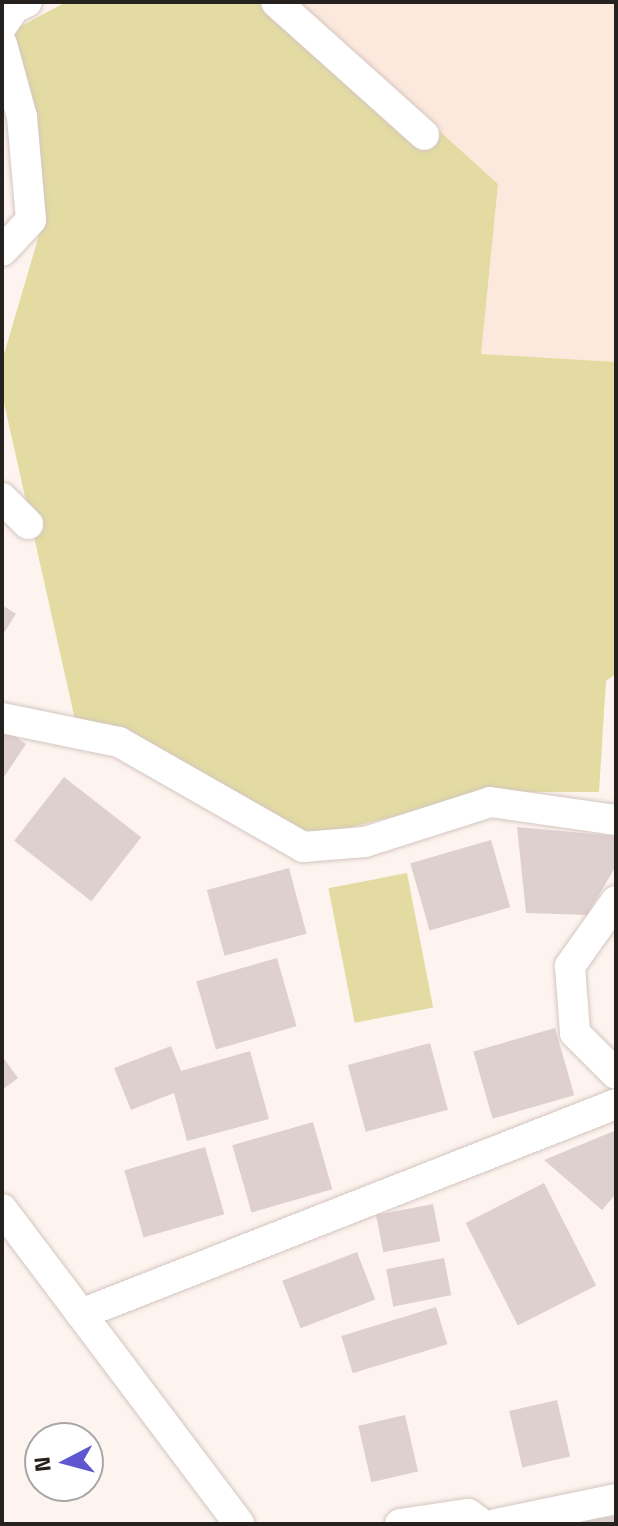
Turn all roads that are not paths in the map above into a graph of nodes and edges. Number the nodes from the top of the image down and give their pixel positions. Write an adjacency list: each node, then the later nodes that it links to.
1 (27, 2): 3 (street)
2 (276, 2): 5 (street)
3 (2, 26)
4 (2, 44): 6 (street)
5 (424, 135)
6 (2, 251)
7 (2, 498): 8 (street)
8 (28, 524)
9 (2, 718): 10 (street)
10 (616, 820)
11 (616, 901): 12 (street)
12 (616, 1074)
13 (616, 1104): 15 (street)
14 (2, 1209): 15 (street)
15 (81, 1314): 17 (street)
16 (616, 1499): 20 (street)
17 (239, 1524)
18 (400, 1524): 19 (street)
19 (482, 1524)
20 (496, 1524)

